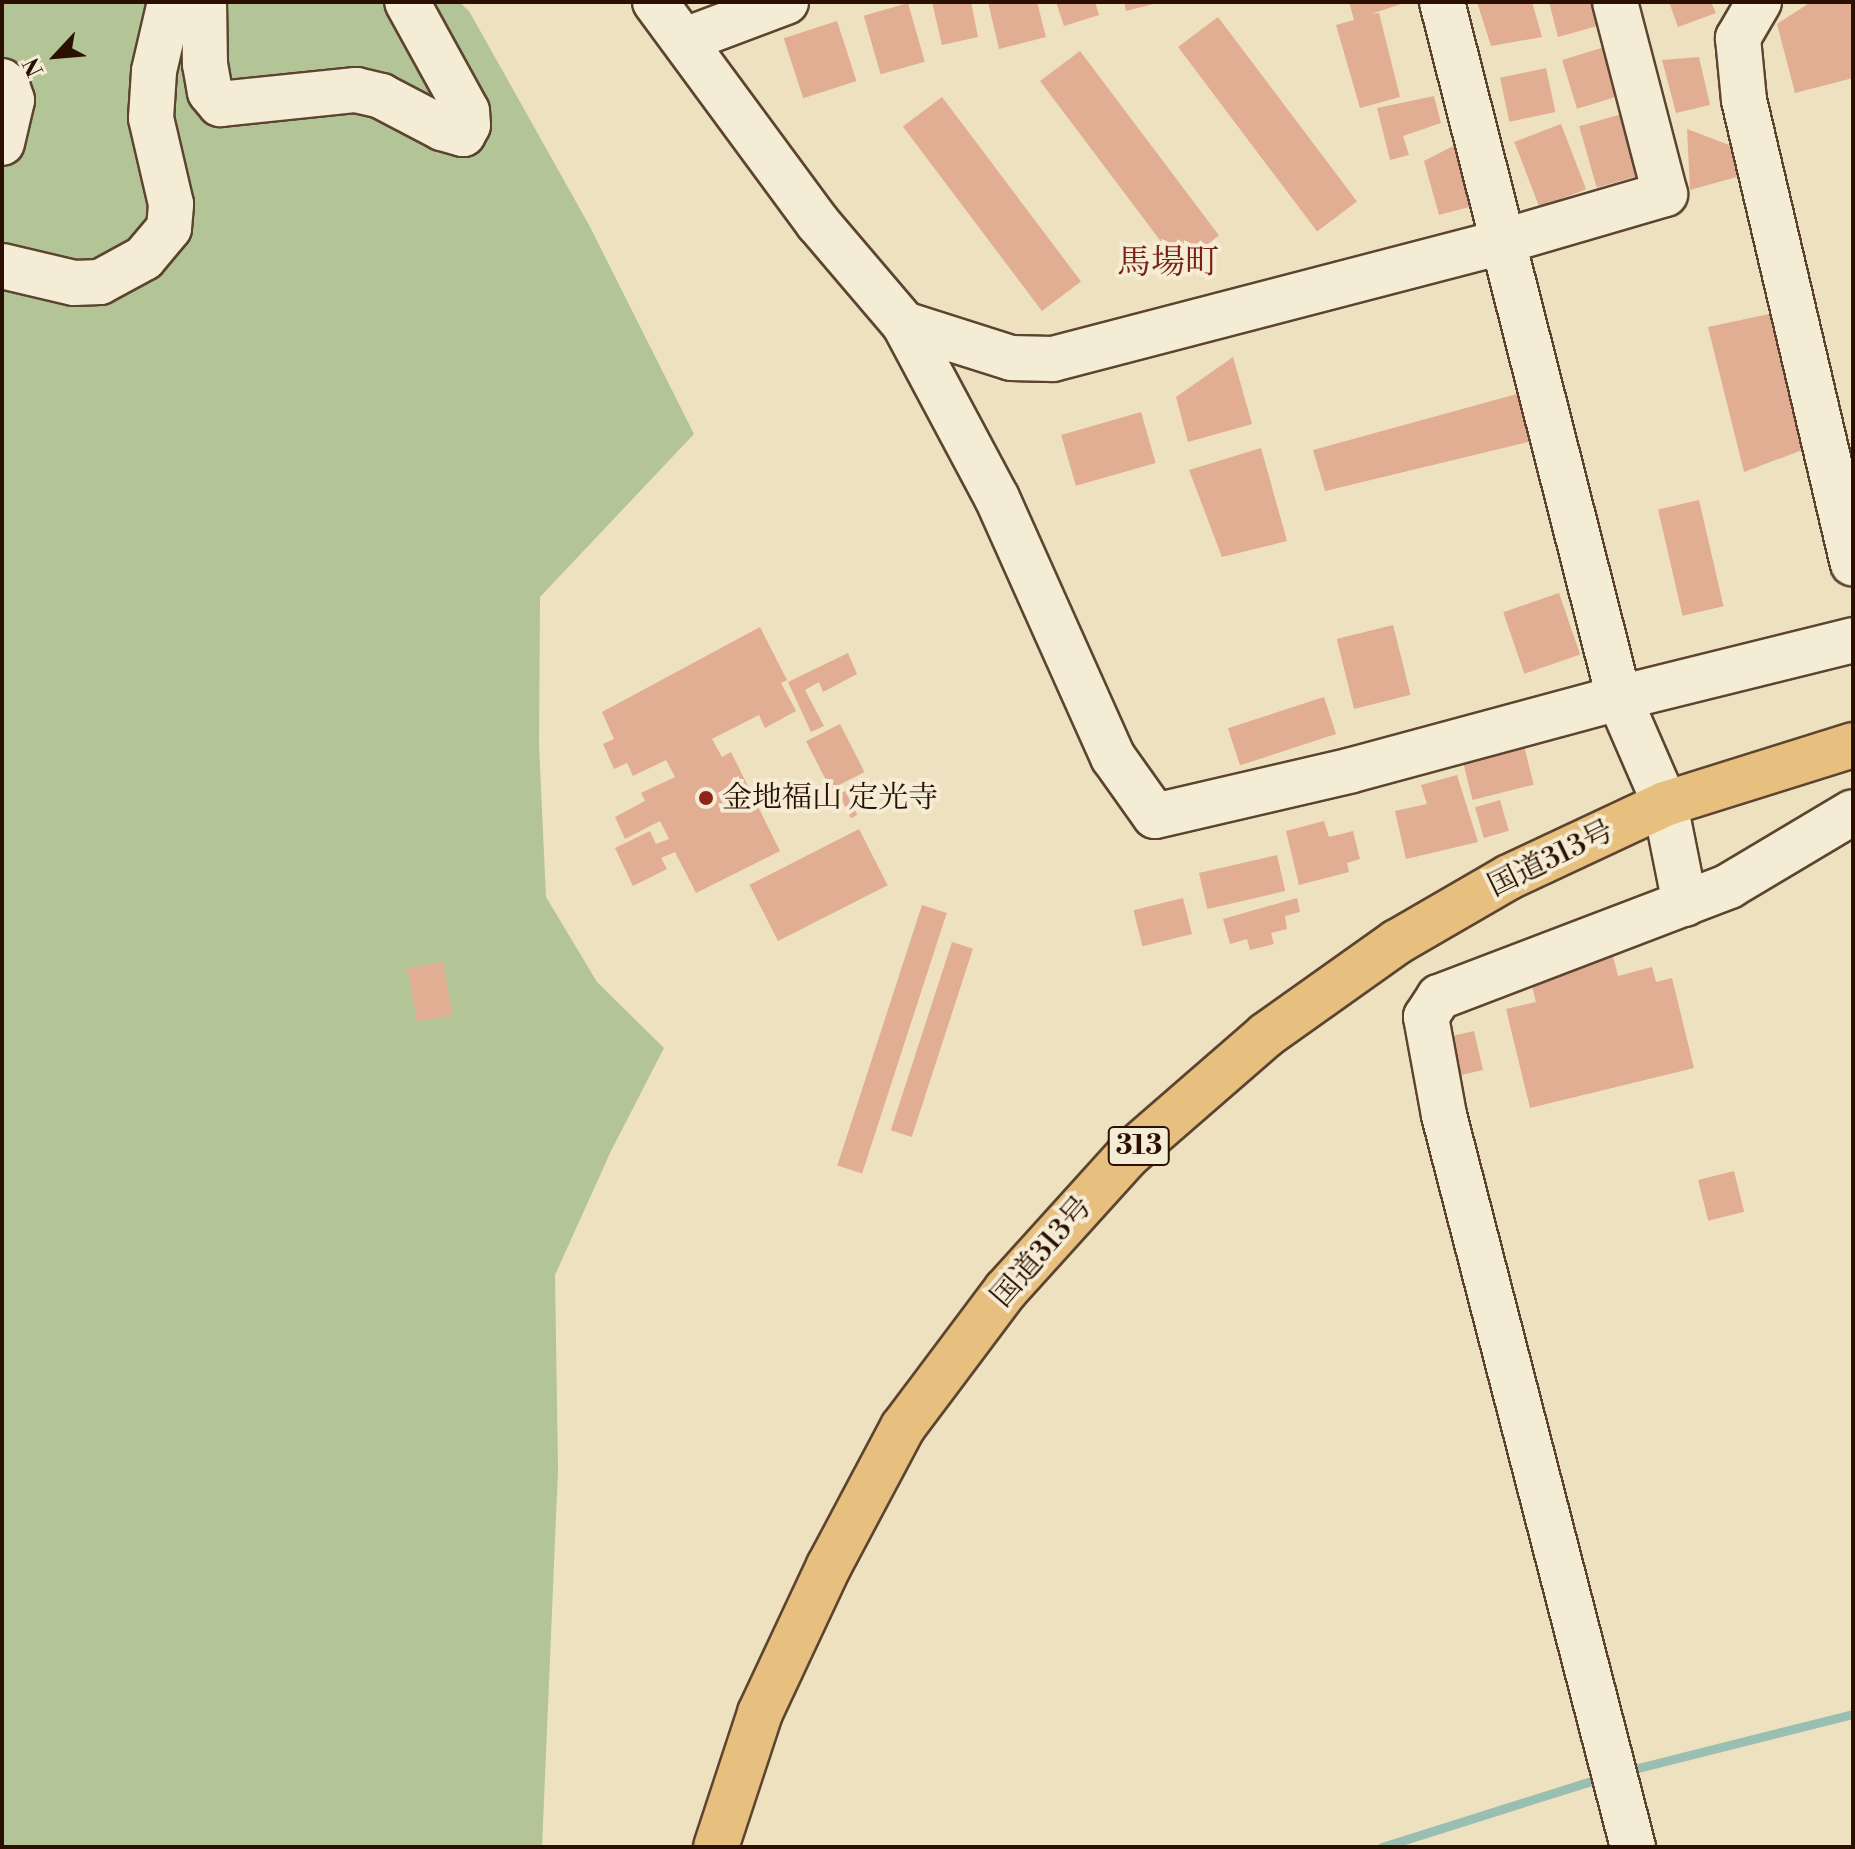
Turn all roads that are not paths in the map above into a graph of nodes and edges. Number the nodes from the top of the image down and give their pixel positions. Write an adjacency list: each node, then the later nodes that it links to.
1 (170, 2): 13 (street)
2 (204, 2): 3 (street)
3 (407, 2)
4 (655, 2): 9 (street)
5 (786, 2): 9 (street)
6 (1442, 2): 12 (street)
7 (1615, 2): 12 (street)
8 (1759, 2): 15 (street)
9 (685, 40): 14 (street)
10 (2, 81): 11 (street)
11 (2, 143)
12 (1501, 242): 14 (street); 17 (street)
13 (2, 266)
14 (904, 324): 17 (street)
15 (1853, 563)
16 (1853, 640): 17 (street)
17 (1619, 698): 19 (street)
18 (1853, 745): 19 (highway, 国道313号 / 313)
19 (1665, 804): 21 (street); 22 (highway, 国道313号 / 313)
20 (1853, 812): 21 (street)
21 (1685, 904): 23 (street)
22 (716, 1847)
23 (1633, 1847)

